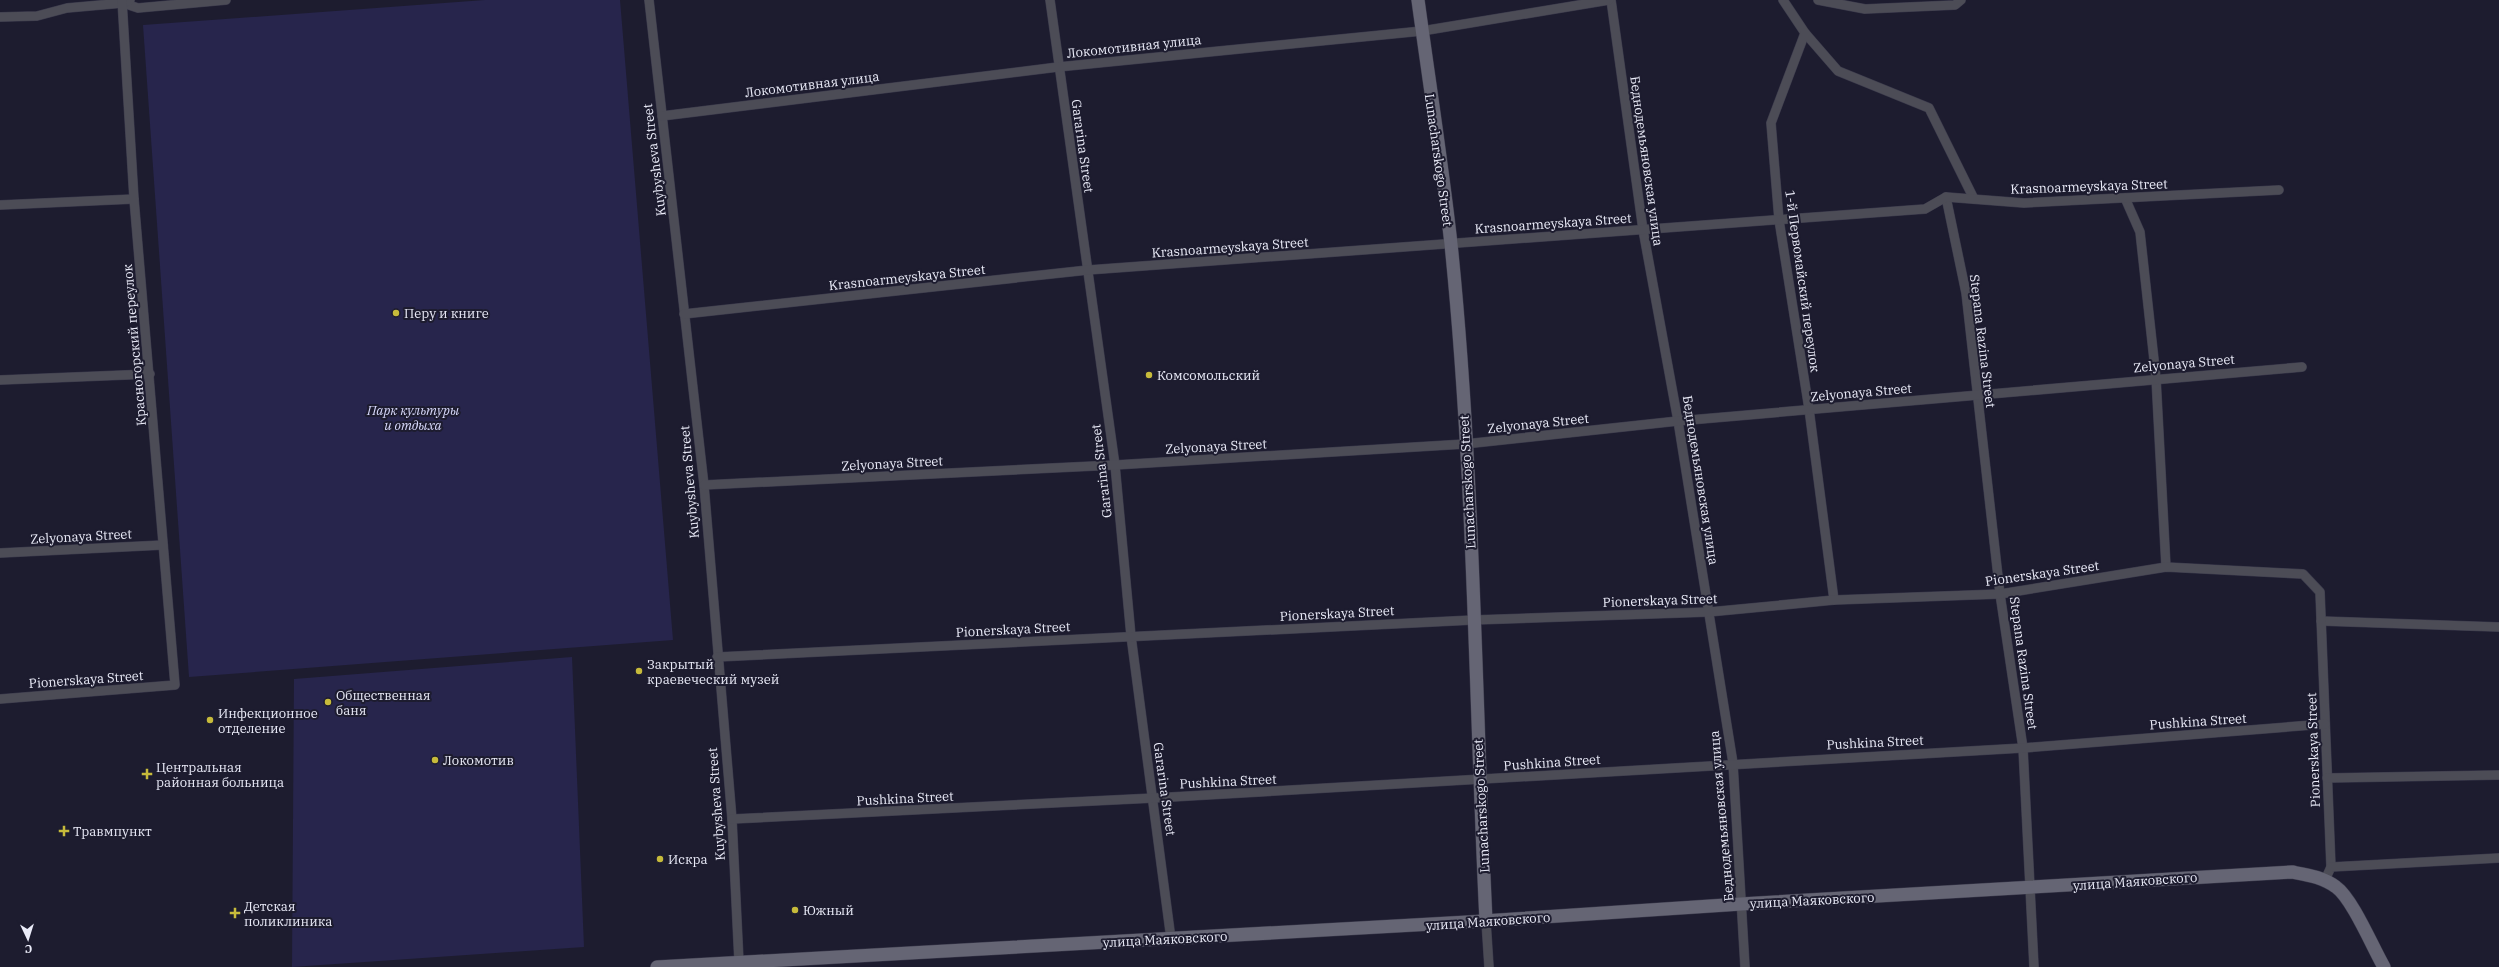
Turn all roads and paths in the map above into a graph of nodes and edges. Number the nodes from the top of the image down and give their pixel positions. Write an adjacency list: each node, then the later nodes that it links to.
1 (226, 0): 9 (street)
2 (649, 0): 14 (street, Kuybysheva Street)
3 (1050, 0): 13 (street, Gararina Street)
4 (1418, 0): 11 (main road, Lunacharskogo Street)
5 (1610, 0): 11 (street, Локомотивная улица); 22 (street, Беднодемьяновская улица)
6 (1783, 0): 12 (street)
7 (1818, 0): 8 (street)
8 (1961, 0)
9 (125, 1): 10 (street); 18 (street, Красногорский переулок)
10 (0, 17)
11 (1422, 31): 13 (street, Локомотивная улица); 23 (main road, Lunacharskogo Street)
12 (1805, 33): 19 (street); 21 (street, 1-й Первомайский переулок)
13 (1058, 67): 14 (street, Локомотивная улица); 24 (street, Gararina Street)
14 (662, 116): 25 (street, Kuybysheva Street)
15 (2279, 190): 17 (street, Krasnoarmeyskaya Street)
16 (1946, 197): 19 (street, Krasnoarmeyskaya Street); 21 (street, Krasnoarmeyskaya Street); 30 (street, Stepana Razina Street)
17 (2125, 198): 19 (street, Krasnoarmeyskaya Street); 28 (street)
18 (134, 199): 20 (street); 27 (street, Красногорский переулок)
19 (1974, 199)
20 (0, 205)
21 (1779, 220): 22 (street, Krasnoarmeyskaya Street); 31 (street, 1-й Первомайский переулок)
22 (1643, 230): 23 (street, Krasnoarmeyskaya Street); 32 (street, Беднодемьяновская улица)
23 (1451, 243): 24 (street, Krasnoarmeyskaya Street); 33 (main road, Lunacharskogo Street)
24 (1088, 270): 25 (street, Krasnoarmeyskaya Street); 34 (street, Gararina Street)
25 (684, 314): 35 (street, Kuybysheva Street)
26 (2302, 367): 28 (street, Zelyonaya Street)
27 (150, 374): 29 (street); 36 (street, Красногорский переулок)
28 (2156, 378): 30 (street, Zelyonaya Street); 38 (street)
29 (0, 380)
30 (1977, 395): 31 (street, Zelyonaya Street); 39 (street, Stepana Razina Street)
31 (1809, 409): 32 (street, Zelyonaya Street); 40 (street, 1-й Первомайский переулок)
32 (1678, 421): 33 (street, Zelyonaya Street); 41 (street, Беднодемьяновская улица)
33 (1465, 444): 34 (street, Zelyonaya Street); 42 (main road, Lunacharskogo Street)
34 (1115, 465): 35 (street, Zelyonaya Street); 45 (street, Gararina Street)
35 (704, 485): 46 (street, Kuybysheva Street)
36 (163, 545): 37 (street, Zelyonaya Street); 47 (street, Красногорский переулок)
37 (0, 553)
38 (2166, 567): 39 (street, Pionerskaya Street); 43 (street, Pionerskaya Street)
39 (2000, 594): 40 (street, Pionerskaya Street); 50 (street, Stepana Razina Street)
40 (1834, 600): 41 (street, Pionerskaya Street)
41 (1709, 612): 42 (street, Pionerskaya Street); 51 (street, Беднодемьяновская улица)
42 (1473, 620): 45 (street, Pionerskaya Street); 54 (main road, Lunacharskogo Street)
43 (2321, 621): 44 (street); 49 (street, Pionerskaya Street)
44 (2499, 627)
45 (1131, 636): 46 (street, Pionerskaya Street); 55 (street, Gararina Street)
46 (717, 657): 56 (street, Kuybysheva Street)
47 (175, 685): 48 (street, Pionerskaya Street)
48 (0, 699)
49 (2325, 724): 50 (street, Pushkina Street); 53 (street, Pionerskaya Street)
50 (2023, 748): 51 (street, Pushkina Street); 60 (street, Stepana Razina Street)
51 (1733, 763): 54 (street, Pushkina Street); 61 (street, Беднодемьяновская улица)
52 (2499, 775): 53 (street)
53 (2327, 778): 58 (street, Pionerskaya Street)
54 (1479, 779): 55 (street, Pushkina Street); 62 (main road, Lunacharskogo Street)
55 (1154, 798): 56 (street, Pushkina Street); 63 (street, Gararina Street)
56 (732, 820): 64 (street, Kuybysheva Street)
57 (2499, 858): 58 (street)
58 (2330, 867): 59 (street)
59 (2322, 879): 60 (main road, улица Маяковского); 70 (main road)
60 (2029, 887): 61 (main road, улица Маяковского); 69 (street, Stepana Razina Street)
61 (1742, 904): 62 (main road, улица Маяковского); 68 (street, Беднодемьяновская улица)
62 (1486, 921): 63 (main road, улица Маяковского); 67 (street, Lunacharskogo Street)
63 (1171, 939): 65 (main road, улица Маяковского)
64 (739, 962): 65 (main road, улица Маяковского); 66 (main road, улица Маяковского)
65 (762, 964)
66 (657, 967)
67 (1489, 967)
68 (1745, 967)
69 (2034, 967)
70 (2384, 967)

